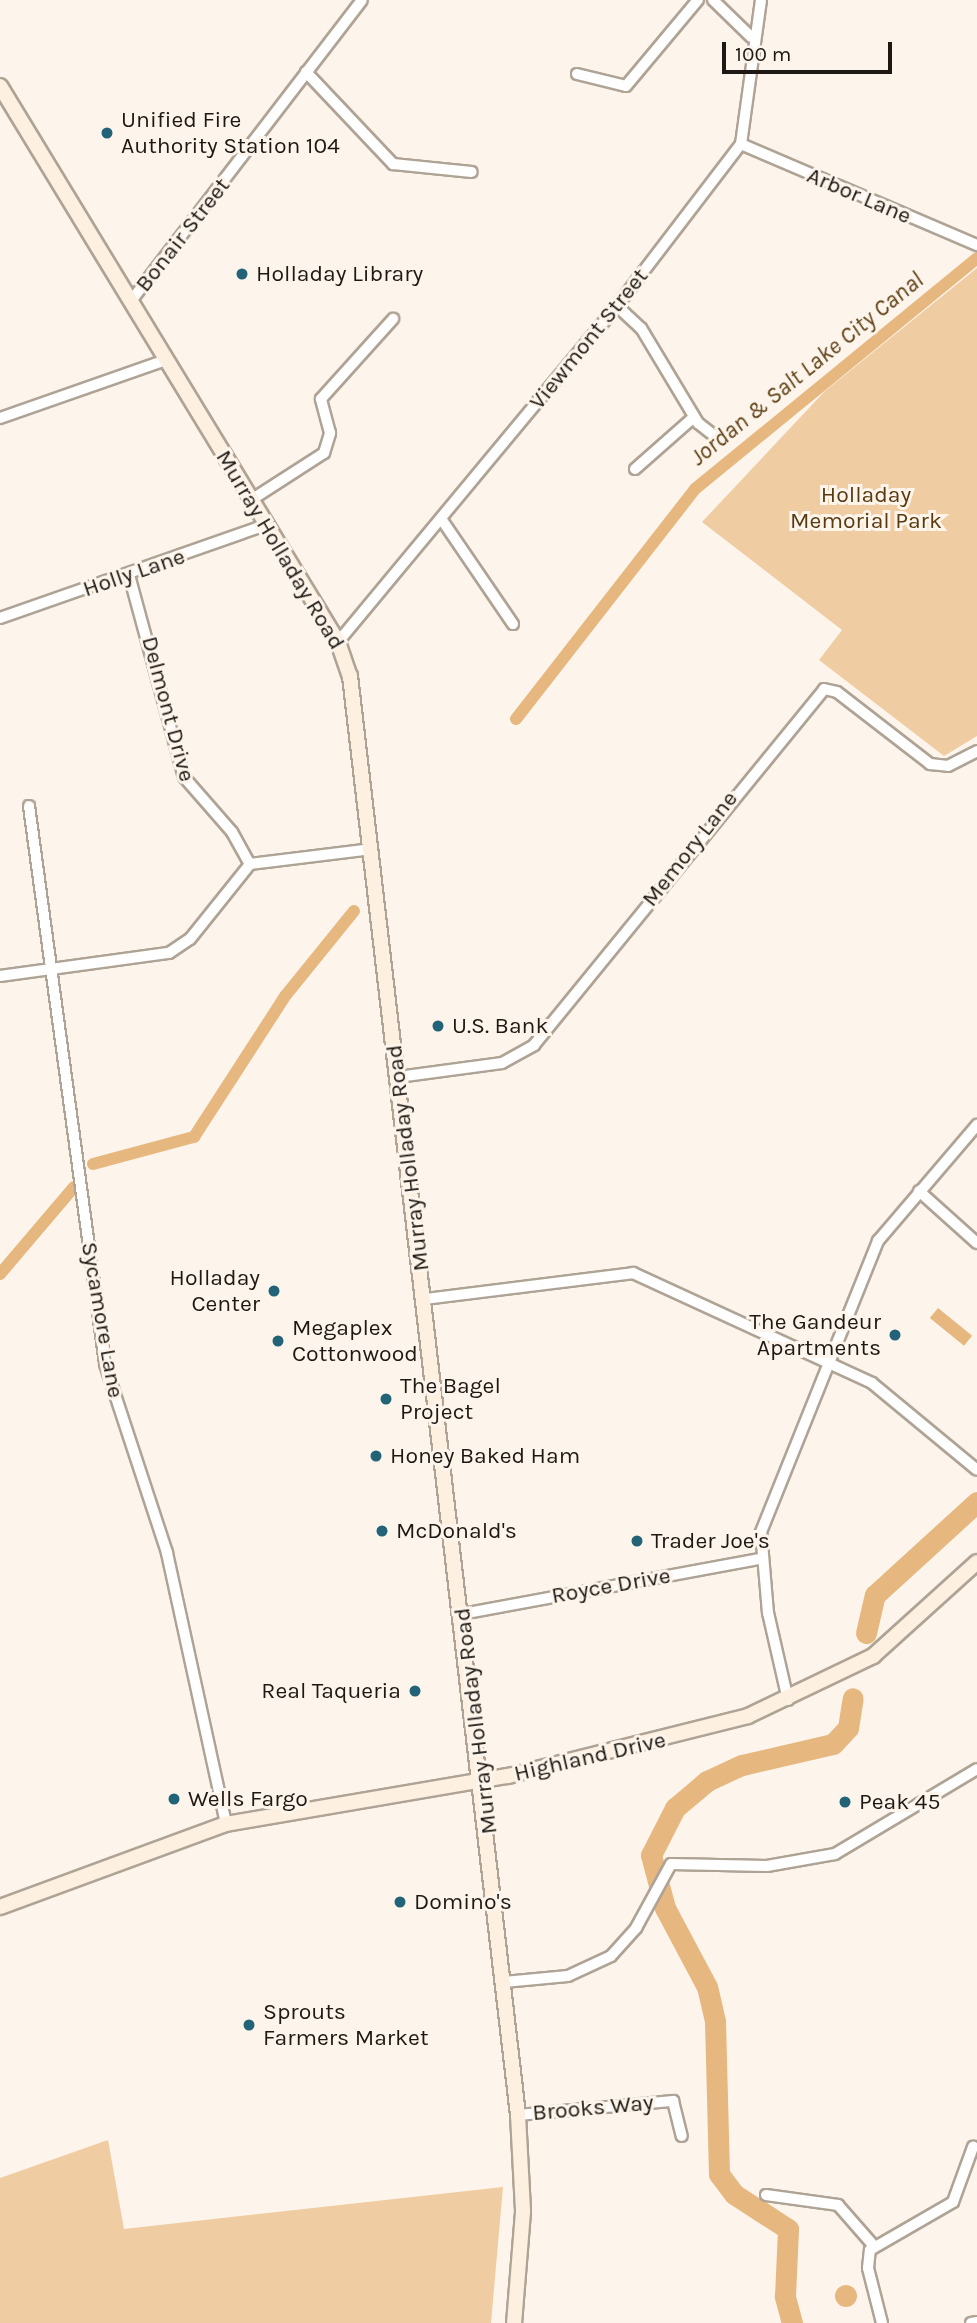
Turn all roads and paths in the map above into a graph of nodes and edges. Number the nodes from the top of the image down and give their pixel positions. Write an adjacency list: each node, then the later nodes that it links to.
1 (362, 0): 6 (street, Bonair Street)
2 (698, 0): 7 (street)
3 (713, 0): 5 (street)
4 (761, 0): 5 (street)
5 (751, 37): 9 (street)
6 (306, 72): 10 (street); 12 (street, Bonair Street)
7 (577, 74)
8 (0, 86): 12 (main road, Murray Holladay Road)
9 (741, 144): 11 (street, Arbor Lane); 13 (street, Viewmont Street)
10 (472, 172)
11 (977, 245)
12 (131, 301): 15 (main road, Murray Holladay Road)
13 (617, 306): 16 (street); 21 (street, Viewmont Street)
14 (393, 319): 20 (street)
15 (166, 360): 17 (street); 20 (main road, Murray Holladay Road)
16 (694, 417): 18 (street); 19 (street)
17 (0, 418)
18 (717, 438)
19 (635, 469)
20 (251, 500): 22 (main road, Murray Holladay Road)
21 (442, 520): 25 (street); 26 (street, Viewmont Street)
22 (266, 525): 23 (street, Holly Lane); 26 (main road, Murray Holladay Road)
23 (129, 575): 24 (street, Holly Lane); 30 (street, Delmont Drive)
24 (0, 618)
25 (513, 624)
26 (338, 642): 29 (main road, Murray Holladay Road)
27 (977, 751): 33 (street, Memory Lane)
28 (29, 806): 31 (street, Sycamore Lane)
29 (372, 849): 30 (street); 33 (main road, Murray Holladay Road)
30 (250, 864): 31 (street)
31 (50, 969): 32 (street); 46 (street, Sycamore Lane)
32 (0, 976)
33 (398, 1077): 37 (main road, Murray Holladay Road)
34 (977, 1125): 35 (street)
35 (919, 1191): 36 (street); 38 (street)
36 (977, 1243)
37 (425, 1299): 38 (street); 42 (main road, Murray Holladay Road)
38 (833, 1364): 39 (street); 40 (street)
39 (977, 1470)
40 (759, 1559): 42 (street, Royce Drive); 43 (street)
41 (977, 1562): 43 (main road, Highland Drive)
42 (463, 1614): 45 (main road, Murray Holladay Road)
43 (788, 1700): 45 (main road, Highland Drive)
44 (977, 1769): 48 (street)
45 (483, 1781): 46 (main road, Highland Drive); 48 (main road, Murray Holladay Road)
46 (226, 1824): 47 (main road, Highland Drive)
47 (0, 1906)
48 (504, 1982): 49 (main road, Murray Holladay Road)
49 (518, 2115): 50 (street, Brooks Way); 55 (main road, Murray Holladay Road)
50 (682, 2136)
51 (972, 2147): 53 (street)
52 (766, 2194): 53 (street)
53 (873, 2245): 56 (street)
54 (977, 2322): 57 (street)
55 (514, 2323)
56 (882, 2323)
57 (971, 2323)

